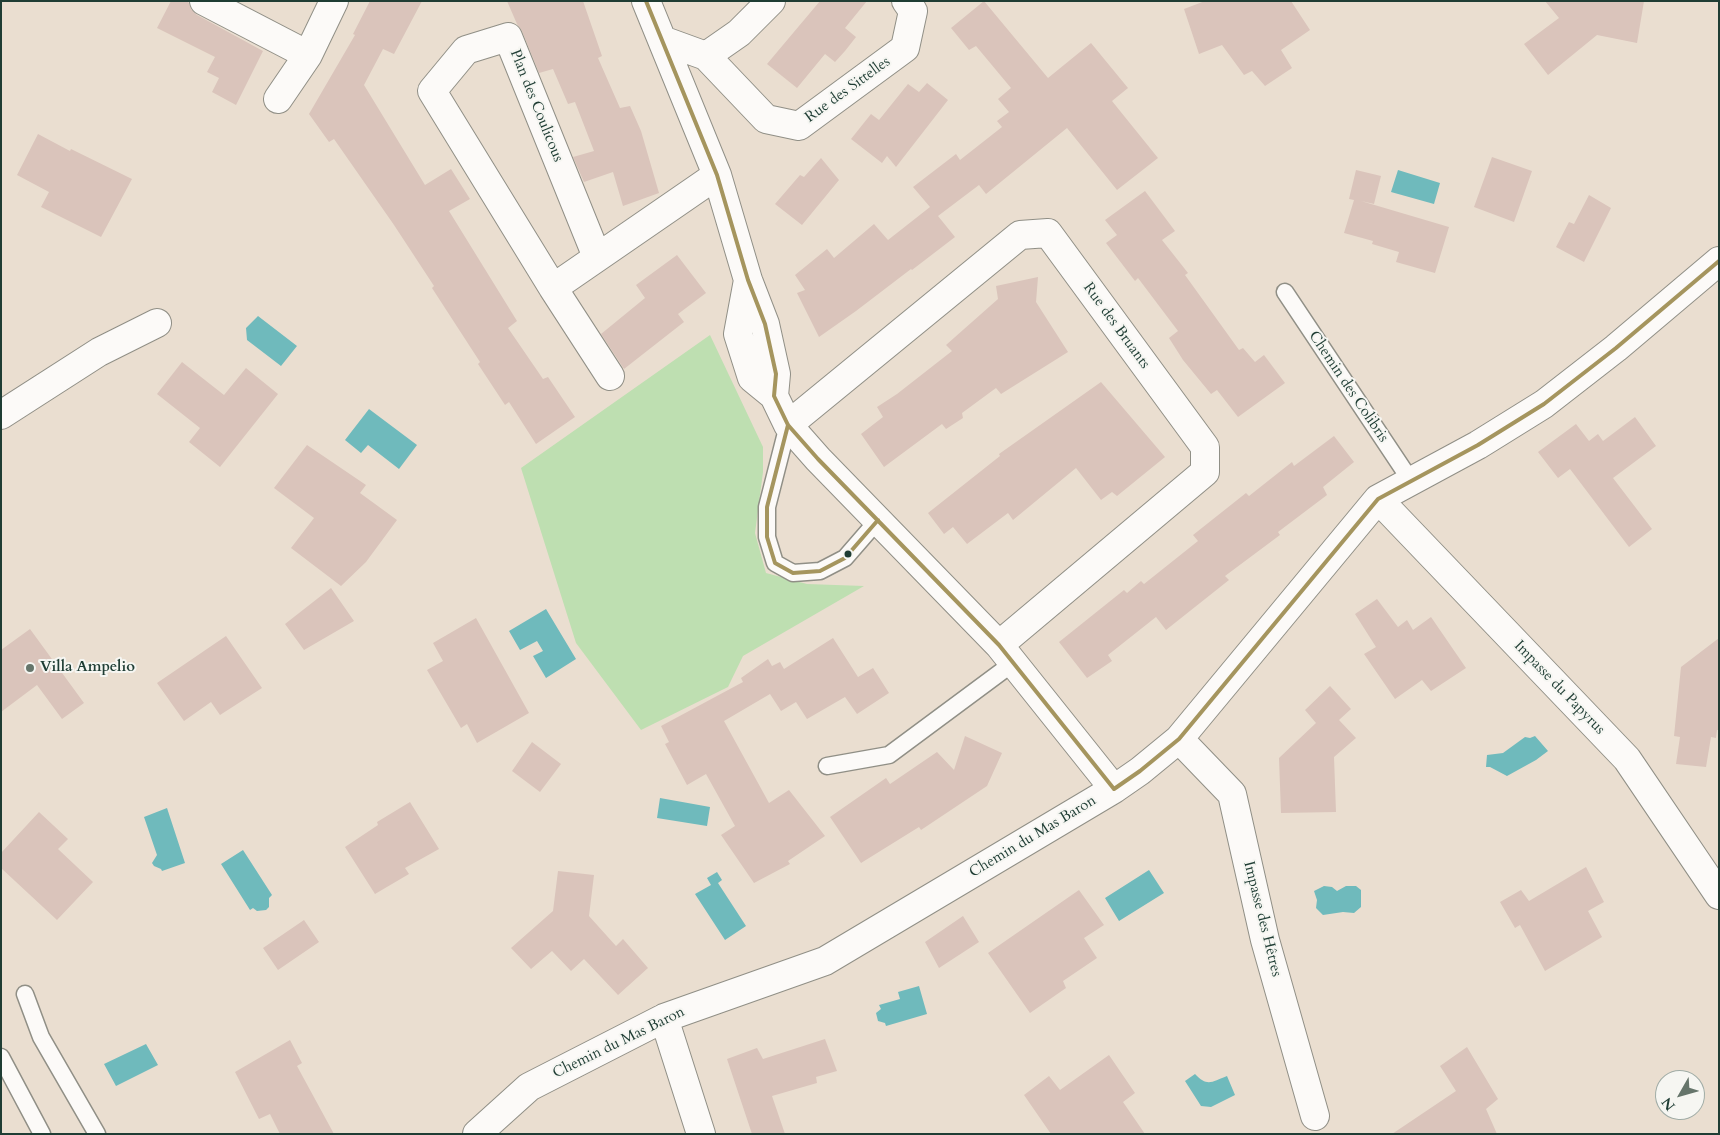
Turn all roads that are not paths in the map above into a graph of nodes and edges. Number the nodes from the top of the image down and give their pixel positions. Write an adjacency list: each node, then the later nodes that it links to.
1 (204, 1): 7 (street)
2 (334, 1): 7 (street)
3 (646, 1): 6 (street)
4 (771, 1): 8 (street)
5 (906, 1): 8 (street, Rue des Sittelles)
6 (662, 40): 8 (street, Rue des Sittelles); 10 (street)
7 (308, 55): 9 (street)
8 (706, 56)
9 (278, 99)
10 (718, 175): 11 (street); 18 (street)
11 (597, 258): 13 (street); 13 (street, Plan des Coulicous)
12 (1719, 261): 19 (street, Chemin du Mas Baron)
13 (554, 288): 16 (street, Plan des Coulicous)
14 (1285, 292): 19 (lane, Chemin des Colibris)
15 (157, 323): 17 (street)
16 (610, 376)
17 (1, 415)
18 (788, 425): 21 (street); 21 (lane); 22 (street, Rue des Bruants)
19 (1411, 481): 20 (street, Chemin du Mas Baron)
20 (1378, 499): 23 (street, Chemin du Mas Baron); 26 (street, Impasse du Papyrus)
21 (878, 520): 22 (street)
22 (1006, 654): 24 (lane); 25 (street)
23 (1179, 739): 25 (street, Chemin du Mas Baron); 30 (street, Impasse des Hêtres)
24 (827, 766)
25 (1114, 789): 28 (street, Chemin du Mas Baron)
26 (1719, 895)
27 (25, 994): 32 (lane)
28 (664, 1018): 33 (street, Chemin du Mas Baron); 34 (street)
29 (1, 1057): 31 (lane)
30 (1315, 1116)
31 (42, 1134)
32 (97, 1134)
33 (477, 1134)
34 (701, 1134)

